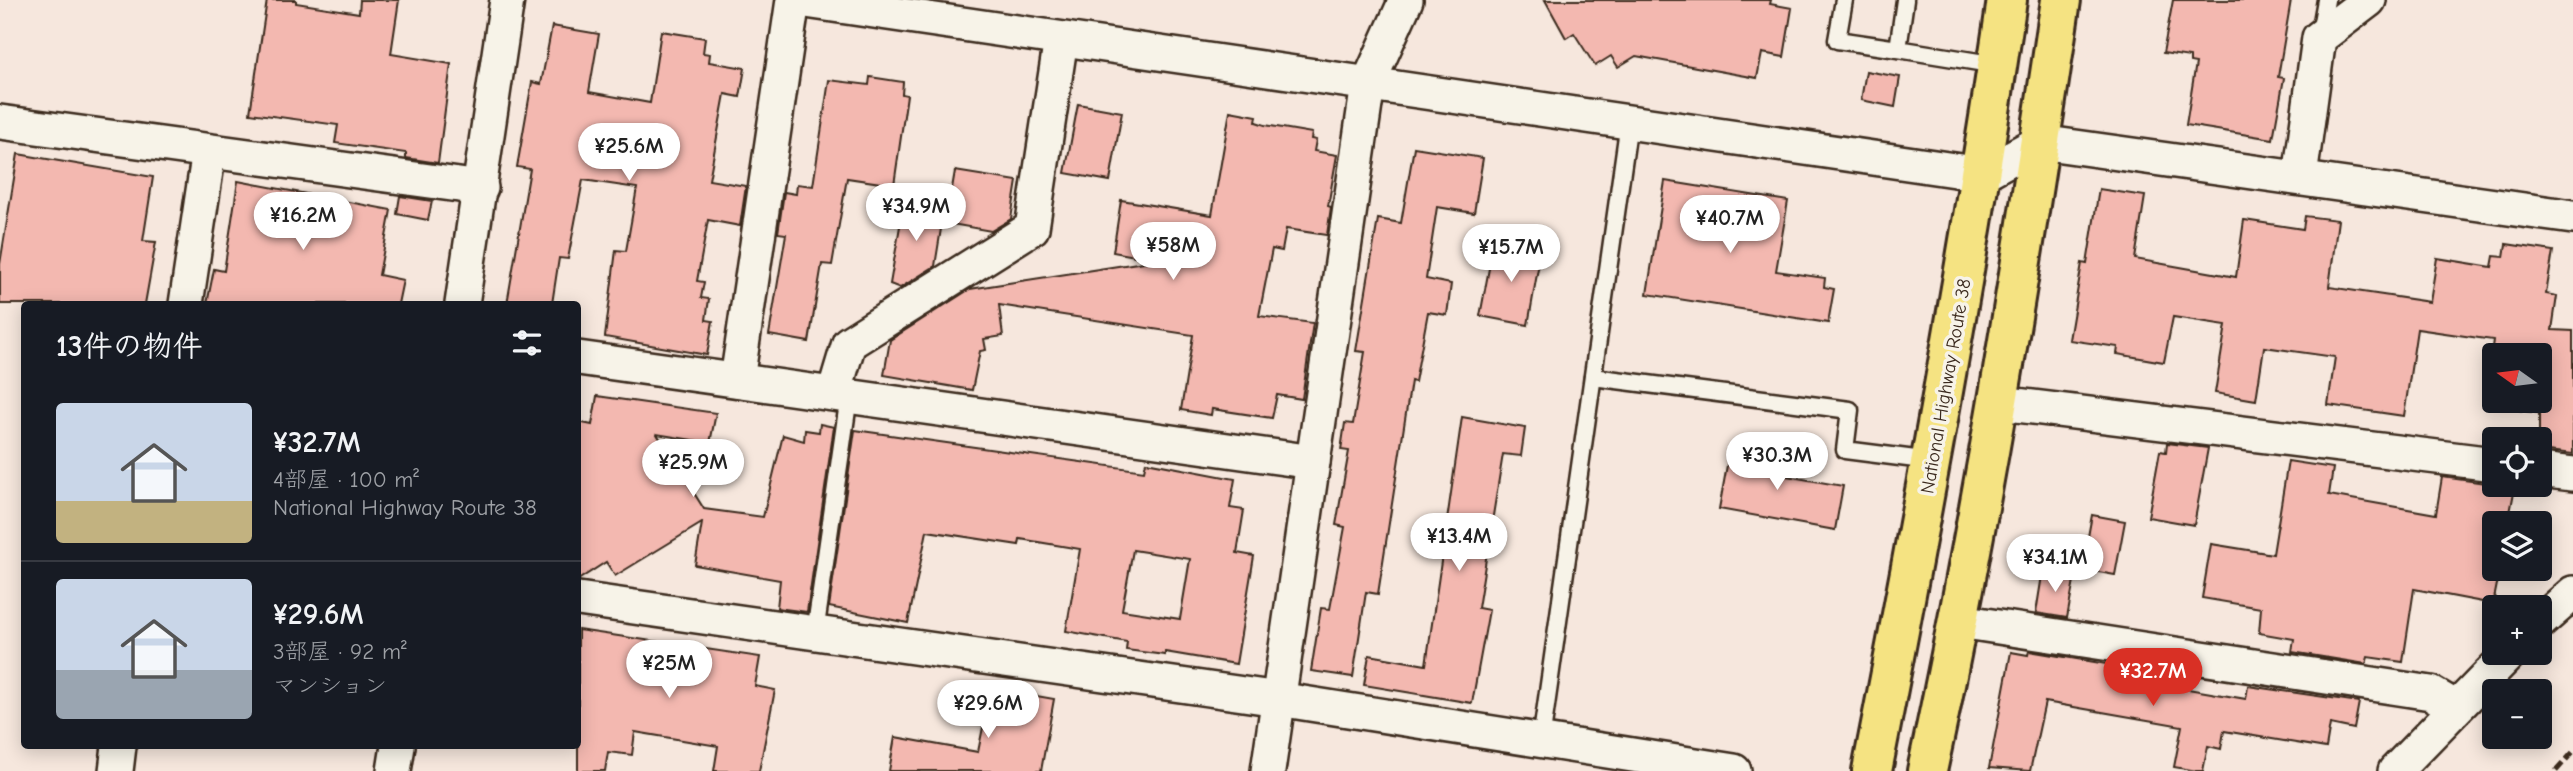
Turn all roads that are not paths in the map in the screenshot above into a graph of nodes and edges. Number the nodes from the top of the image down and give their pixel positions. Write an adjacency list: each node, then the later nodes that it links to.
1 (507, 0): 22 (street)
2 (793, 0): 28 (street)
3 (799, 0): 12 (street)
4 (1406, 0): 15 (street)
5 (1844, 0): 13 (lane)
6 (1905, 0): 13 (lane)
7 (2007, 0): 14 (highway, National Highway Route 38)
8 (2061, 0): 18 (highway)
9 (2326, 0): 11 (lane)
10 (2369, 0): 11 (street)
11 (2319, 38): 21 (street)
12 (1061, 39): 15 (street); 29 (street)
13 (1898, 49): 14 (lane)
14 (1997, 65): 20 (highway, National Highway Route 38)
15 (1368, 84): 17 (street); 32 (street)
16 (0, 122): 19 (street)
17 (1629, 122): 20 (street); 27 (lane)
18 (2040, 142): 20 (street); 21 (street); 30 (highway)
19 (209, 151): 22 (street); 24 (street)
20 (1982, 174): 31 (highway, National Highway Route 38)
21 (2300, 177): 23 (street)
22 (481, 188): 25 (street)
23 (2573, 217)
24 (186, 301)
25 (463, 301)
26 (581, 358): 28 (street)
27 (1593, 377): 31 (lane); 44 (lane)
28 (737, 380): 29 (street)
29 (841, 395): 32 (street); 40 (lane)
30 (2000, 403): 33 (street); 39 (highway)
31 (1932, 461): 51 (highway, National Highway Route 38)
32 (1312, 462): 42 (street)
33 (2482, 463)
34 (2552, 472): 35 (street)
35 (2573, 474)
36 (2573, 593): 38 (street)
37 (581, 599): 40 (street)
38 (2552, 612)
39 (1959, 621): 43 (street); 52 (highway)
40 (814, 633): 42 (street)
41 (2498, 665): 43 (street)
42 (1278, 699): 44 (street); 49 (street)
43 (2455, 707): 53 (street)
44 (1541, 741): 50 (street)
45 (119, 749): 47 (street)
46 (398, 749): 48 (street)
47 (116, 771)
48 (394, 771)
49 (1268, 771)
50 (1734, 771)
51 (1872, 771)
52 (1927, 771)
53 (2395, 771)

